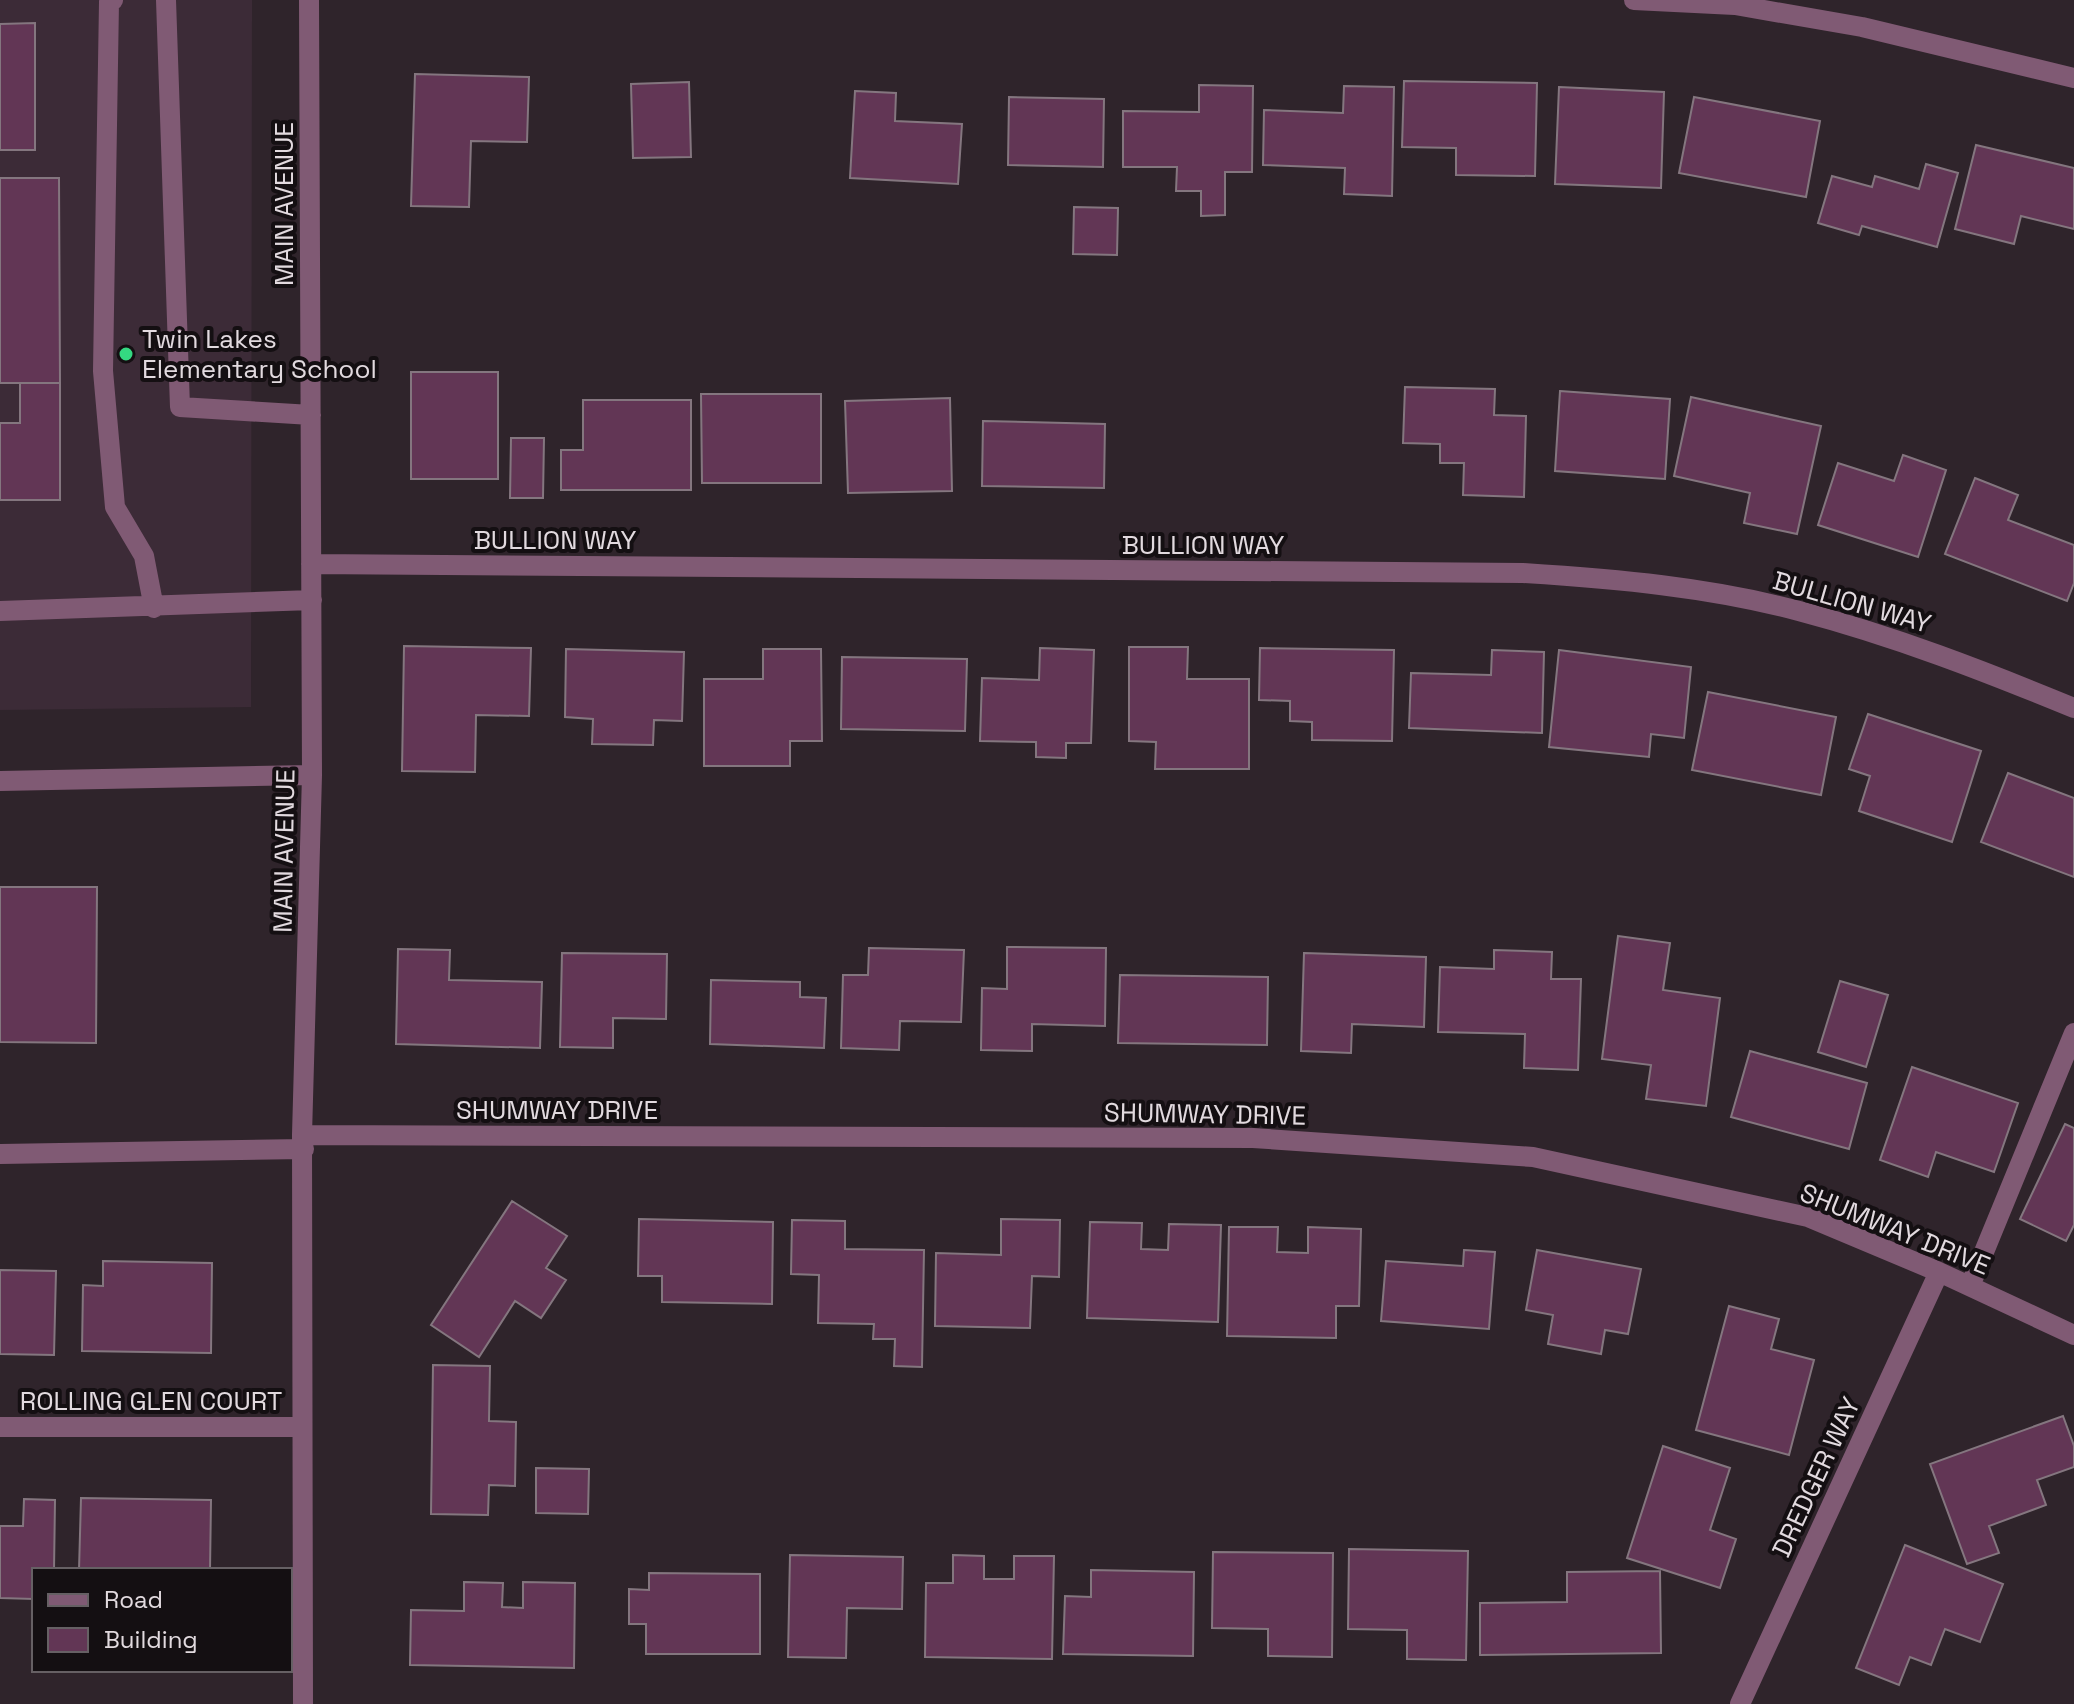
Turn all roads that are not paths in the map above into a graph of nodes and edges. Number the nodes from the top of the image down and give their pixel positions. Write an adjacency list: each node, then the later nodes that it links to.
1 (113, 0): 9 (street)
2 (166, 0): 6 (street)
3 (309, 0): 6 (street, MAIN AVENUE)
4 (1634, 0): 5 (street)
5 (2074, 78)
6 (311, 415): 7 (street, MAIN AVENUE)
7 (311, 564): 8 (street, MAIN AVENUE); 11 (street, BULLION WAY)
8 (312, 600): 9 (street); 12 (street, MAIN AVENUE)
9 (154, 608): 10 (street)
10 (0, 611)
11 (2074, 708)
12 (312, 775): 13 (street); 15 (street, MAIN AVENUE)
13 (0, 781)
14 (2074, 1033): 18 (street)
15 (303, 1142): 16 (street, SHUMWAY DRIVE); 17 (street, SHUMWAY DRIVE); 21 (street, MAIN AVENUE)
16 (0, 1154)
17 (1939, 1272): 18 (street, SHUMWAY DRIVE); 23 (street, DREDGER WAY)
18 (1970, 1286): 19 (street, SHUMWAY DRIVE)
19 (2074, 1335)
20 (0, 1427): 21 (street, ROLLING GLEN COURT)
21 (301, 1427): 22 (street, MAIN AVENUE)
22 (303, 1704)
23 (1740, 1704)

